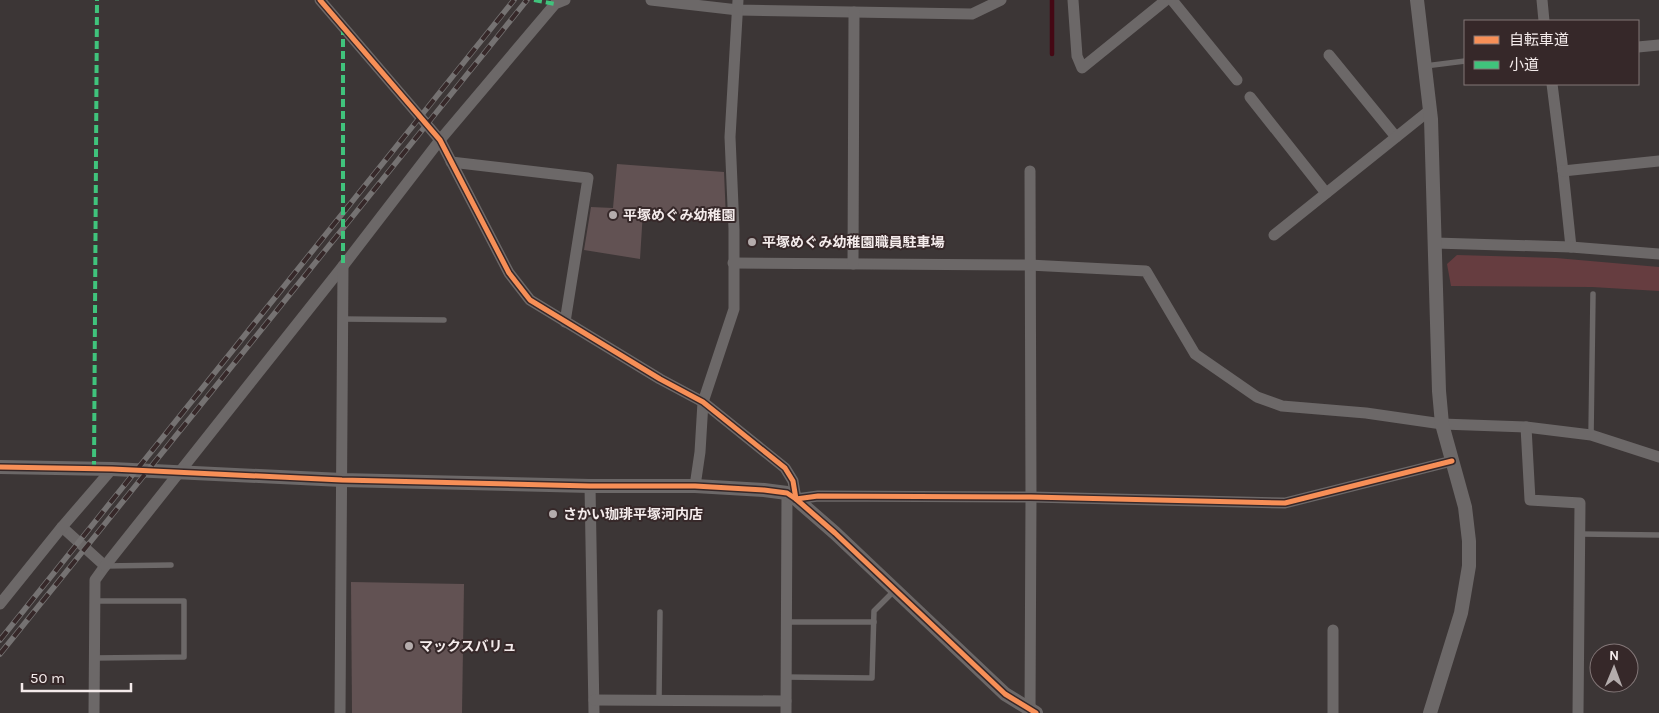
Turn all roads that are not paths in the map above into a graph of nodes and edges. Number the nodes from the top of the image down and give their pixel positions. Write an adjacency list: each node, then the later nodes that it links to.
1 (320, 0): 25 (street)
2 (565, 0): 25 (street)
3 (651, 0): 11 (street)
4 (893, 0): 13 (street)
5 (1000, 0): 13 (street)
6 (1073, 0): 7 (street)
7 (1166, 0)
8 (1172, 0): 20 (street)
9 (1417, 0): 19 (street)
10 (1542, 0): 14 (street)
11 (738, 5): 12 (street); 35 (street)
12 (854, 12): 13 (street); 36 (street)
13 (893, 12)
14 (1544, 20)
15 (1659, 45): 16 (street)
16 (1639, 47)
17 (1329, 55): 24 (street)
18 (1464, 61): 19 (lane)
19 (1425, 66): 23 (street)
20 (1237, 80)
21 (1552, 85): 29 (street)
22 (1250, 97): 30 (street)
23 (1430, 110): 24 (street); 32 (street)
24 (1396, 137): 30 (street)
25 (440, 140): 27 (street); 38 (street)
26 (1659, 161): 29 (street)
27 (451, 162): 42 (street); 42 (street)
28 (1030, 171): 37 (street)
29 (1564, 171): 33 (street)
30 (1326, 193): 31 (street)
31 (1274, 235)
32 (1435, 243): 33 (street); 44 (street)
33 (1571, 247): 34 (street)
34 (1659, 254)
35 (733, 263): 36 (street); 43 (street)
36 (853, 264): 37 (street)
37 (1029, 265): 44 (street); 56 (street)
38 (343, 266): 40 (street); 51 (street)
39 (1593, 294): 46 (lane)
40 (343, 320): 41 (lane); 52 (street)
41 (444, 320)
42 (565, 322): 43 (street)
43 (703, 402): 54 (street); 55 (street)
44 (1442, 424): 45 (street); 48 (street)
45 (1526, 427): 46 (street); 58 (street)
46 (1591, 435): 47 (street)
47 (1659, 457)
48 (1452, 461): 56 (street); 79 (street)
49 (0, 467): 50 (street)
50 (112, 470): 51 (street); 57 (street)
51 (179, 472): 52 (street); 61 (street)
52 (342, 480): 53 (street); 76 (street)
53 (590, 486): 54 (street); 71 (street)
54 (695, 486): 55 (street)
55 (792, 496): 56 (street); 62 (street); 66 (street)
56 (1031, 497): 74 (street)
57 (62, 527): 61 (street); 64 (street)
58 (1580, 534): 59 (lane); 80 (street)
59 (1659, 535)
60 (171, 565): 61 (lane)
61 (105, 566): 63 (street)
62 (895, 590): 67 (lane); 74 (street)
63 (95, 601): 69 (street); 69 (lane)
64 (0, 604)
65 (660, 612): 72 (lane)
66 (787, 622): 67 (lane); 70 (street)
67 (874, 622): 70 (lane)
68 (1333, 630): 78 (street)
69 (94, 658): 75 (street)
70 (786, 677): 73 (street)
71 (594, 700): 72 (street); 77 (street)
72 (659, 700): 73 (street)
73 (786, 707)
74 (1032, 712)
75 (94, 713)
76 (340, 713)
77 (594, 713)
78 (1332, 713)
79 (1430, 713)
80 (1578, 713)

